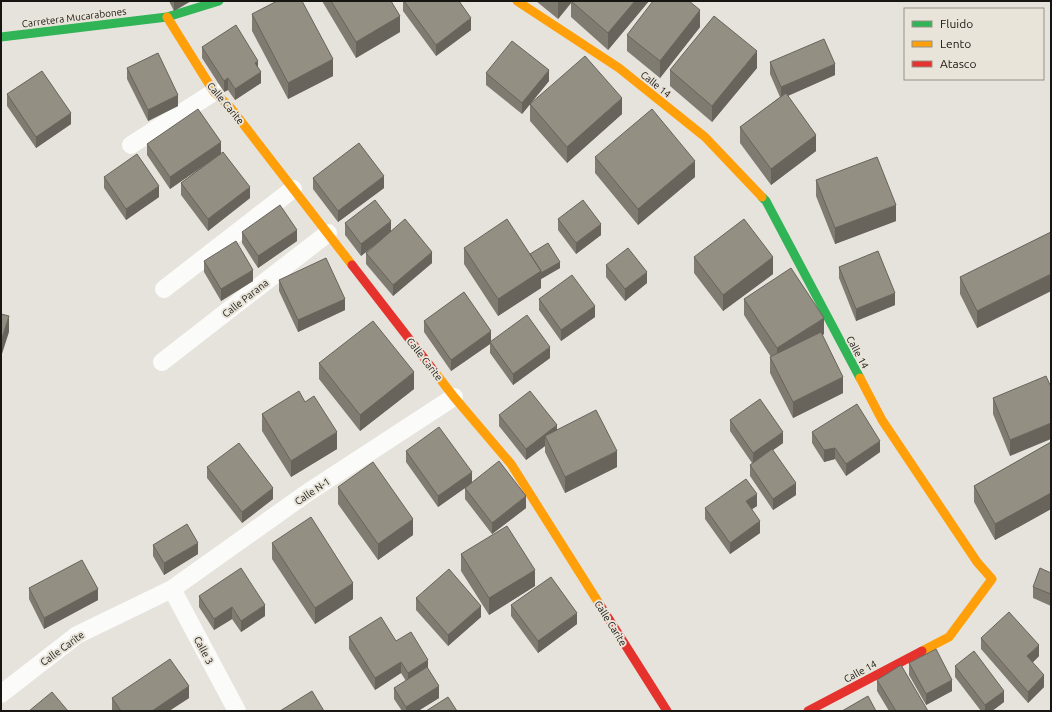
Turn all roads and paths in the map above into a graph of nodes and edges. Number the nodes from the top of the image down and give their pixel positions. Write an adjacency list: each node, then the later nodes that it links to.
1 (219, 1): 3 (street, Carretera Mucarabones)
2 (517, 1): 16 (street, Calle 14)
3 (167, 17): 4 (street, Carretera Mucarabones); 5 (street, Calle Carite)
4 (1, 37)
5 (214, 92): 6 (street); 7 (street, Calle Carite)
6 (131, 146)
7 (294, 189): 8 (street, Calle Carite); 9 (street)
8 (328, 233): 10 (street, Calle Parana); 11 (street, Calle Carite)
9 (164, 289)
10 (162, 362)
11 (454, 397): 12 (street, Calle N-1); 15 (street, Calle Carite)
12 (172, 589): 13 (street, Calle Carite); 14 (street, Calle 3)
13 (1, 694)
14 (237, 711)
15 (667, 711)
16 (808, 711)

